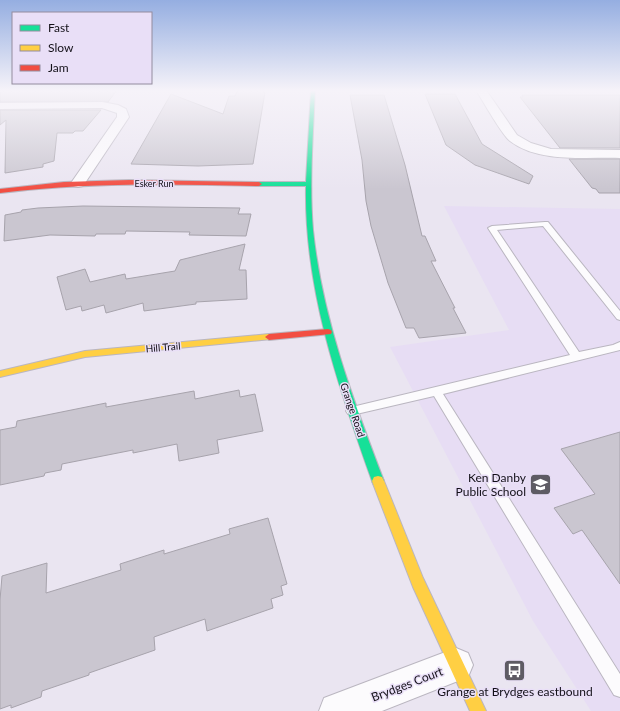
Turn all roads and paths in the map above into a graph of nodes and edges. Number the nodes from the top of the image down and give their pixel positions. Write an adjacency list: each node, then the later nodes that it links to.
1 (120, 123): 5 (street)
2 (312, 123): 6 (street, Grange Road)
3 (503, 123): 4 (street)
4 (620, 154)
5 (78, 183): 6 (street, Esker Run); 7 (street, Esker Run)
6 (309, 184): 9 (street, Grange Road)
7 (0, 191)
8 (620, 317): 11 (lane)
9 (328, 332): 12 (street, Hill Trail); 14 (street, Grange Road)
10 (620, 345): 11 (lane)
11 (576, 356): 13 (lane)
12 (0, 374)
13 (437, 392): 14 (lane); 16 (lane)
14 (352, 411): 15 (street, Grange Road)
15 (456, 665): 17 (street, Brydges Court); 18 (street, Grange Road)
16 (620, 689)
17 (337, 711)
18 (478, 711)

